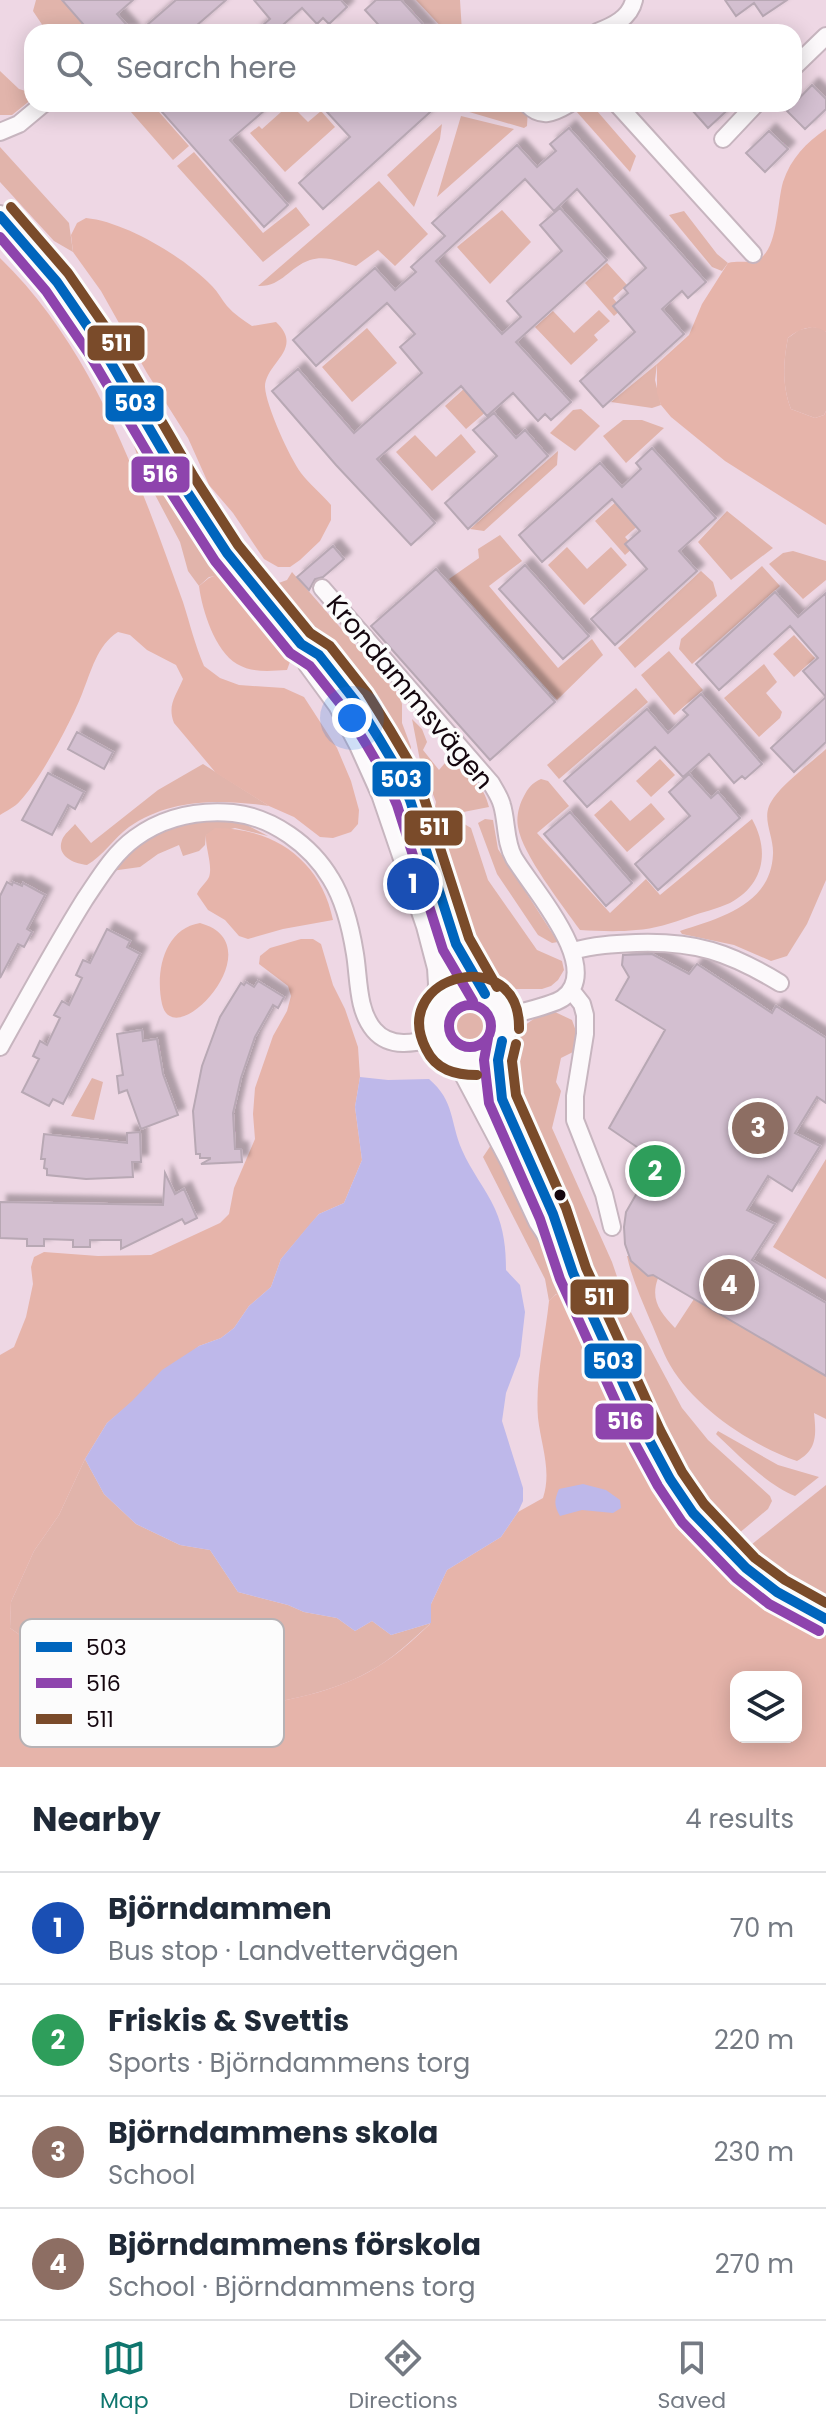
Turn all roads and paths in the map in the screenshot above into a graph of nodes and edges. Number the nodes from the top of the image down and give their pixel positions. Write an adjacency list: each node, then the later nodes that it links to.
1 (634, 0): 2 (street)
2 (611, 24)
3 (826, 36): 4 (street)
4 (802, 59)
5 (33, 112): 8 (street)
6 (624, 112): 11 (street)
7 (748, 112): 9 (street)
8 (0, 132)
9 (723, 139)
10 (0, 216): 13 (street)
11 (753, 254)
12 (322, 588): 14 (street, Krondammsvägen)
13 (301, 644): 17 (street); 18 (street)
14 (573, 951): 15 (street); 16 (street)
15 (780, 983)
16 (571, 990): 19 (street); 24 (street)
17 (485, 994): 18 (street); 19 (street)
18 (437, 1011): 20 (street)
19 (504, 1017): 21 (street)
20 (436, 1038): 22 (street); 23 (street)
21 (502, 1041): 23 (street); 25 (street)
22 (0, 1047)
23 (457, 1059): 25 (street)
24 (612, 1227)
25 (573, 1273): 26 (street)
26 (826, 1619)

